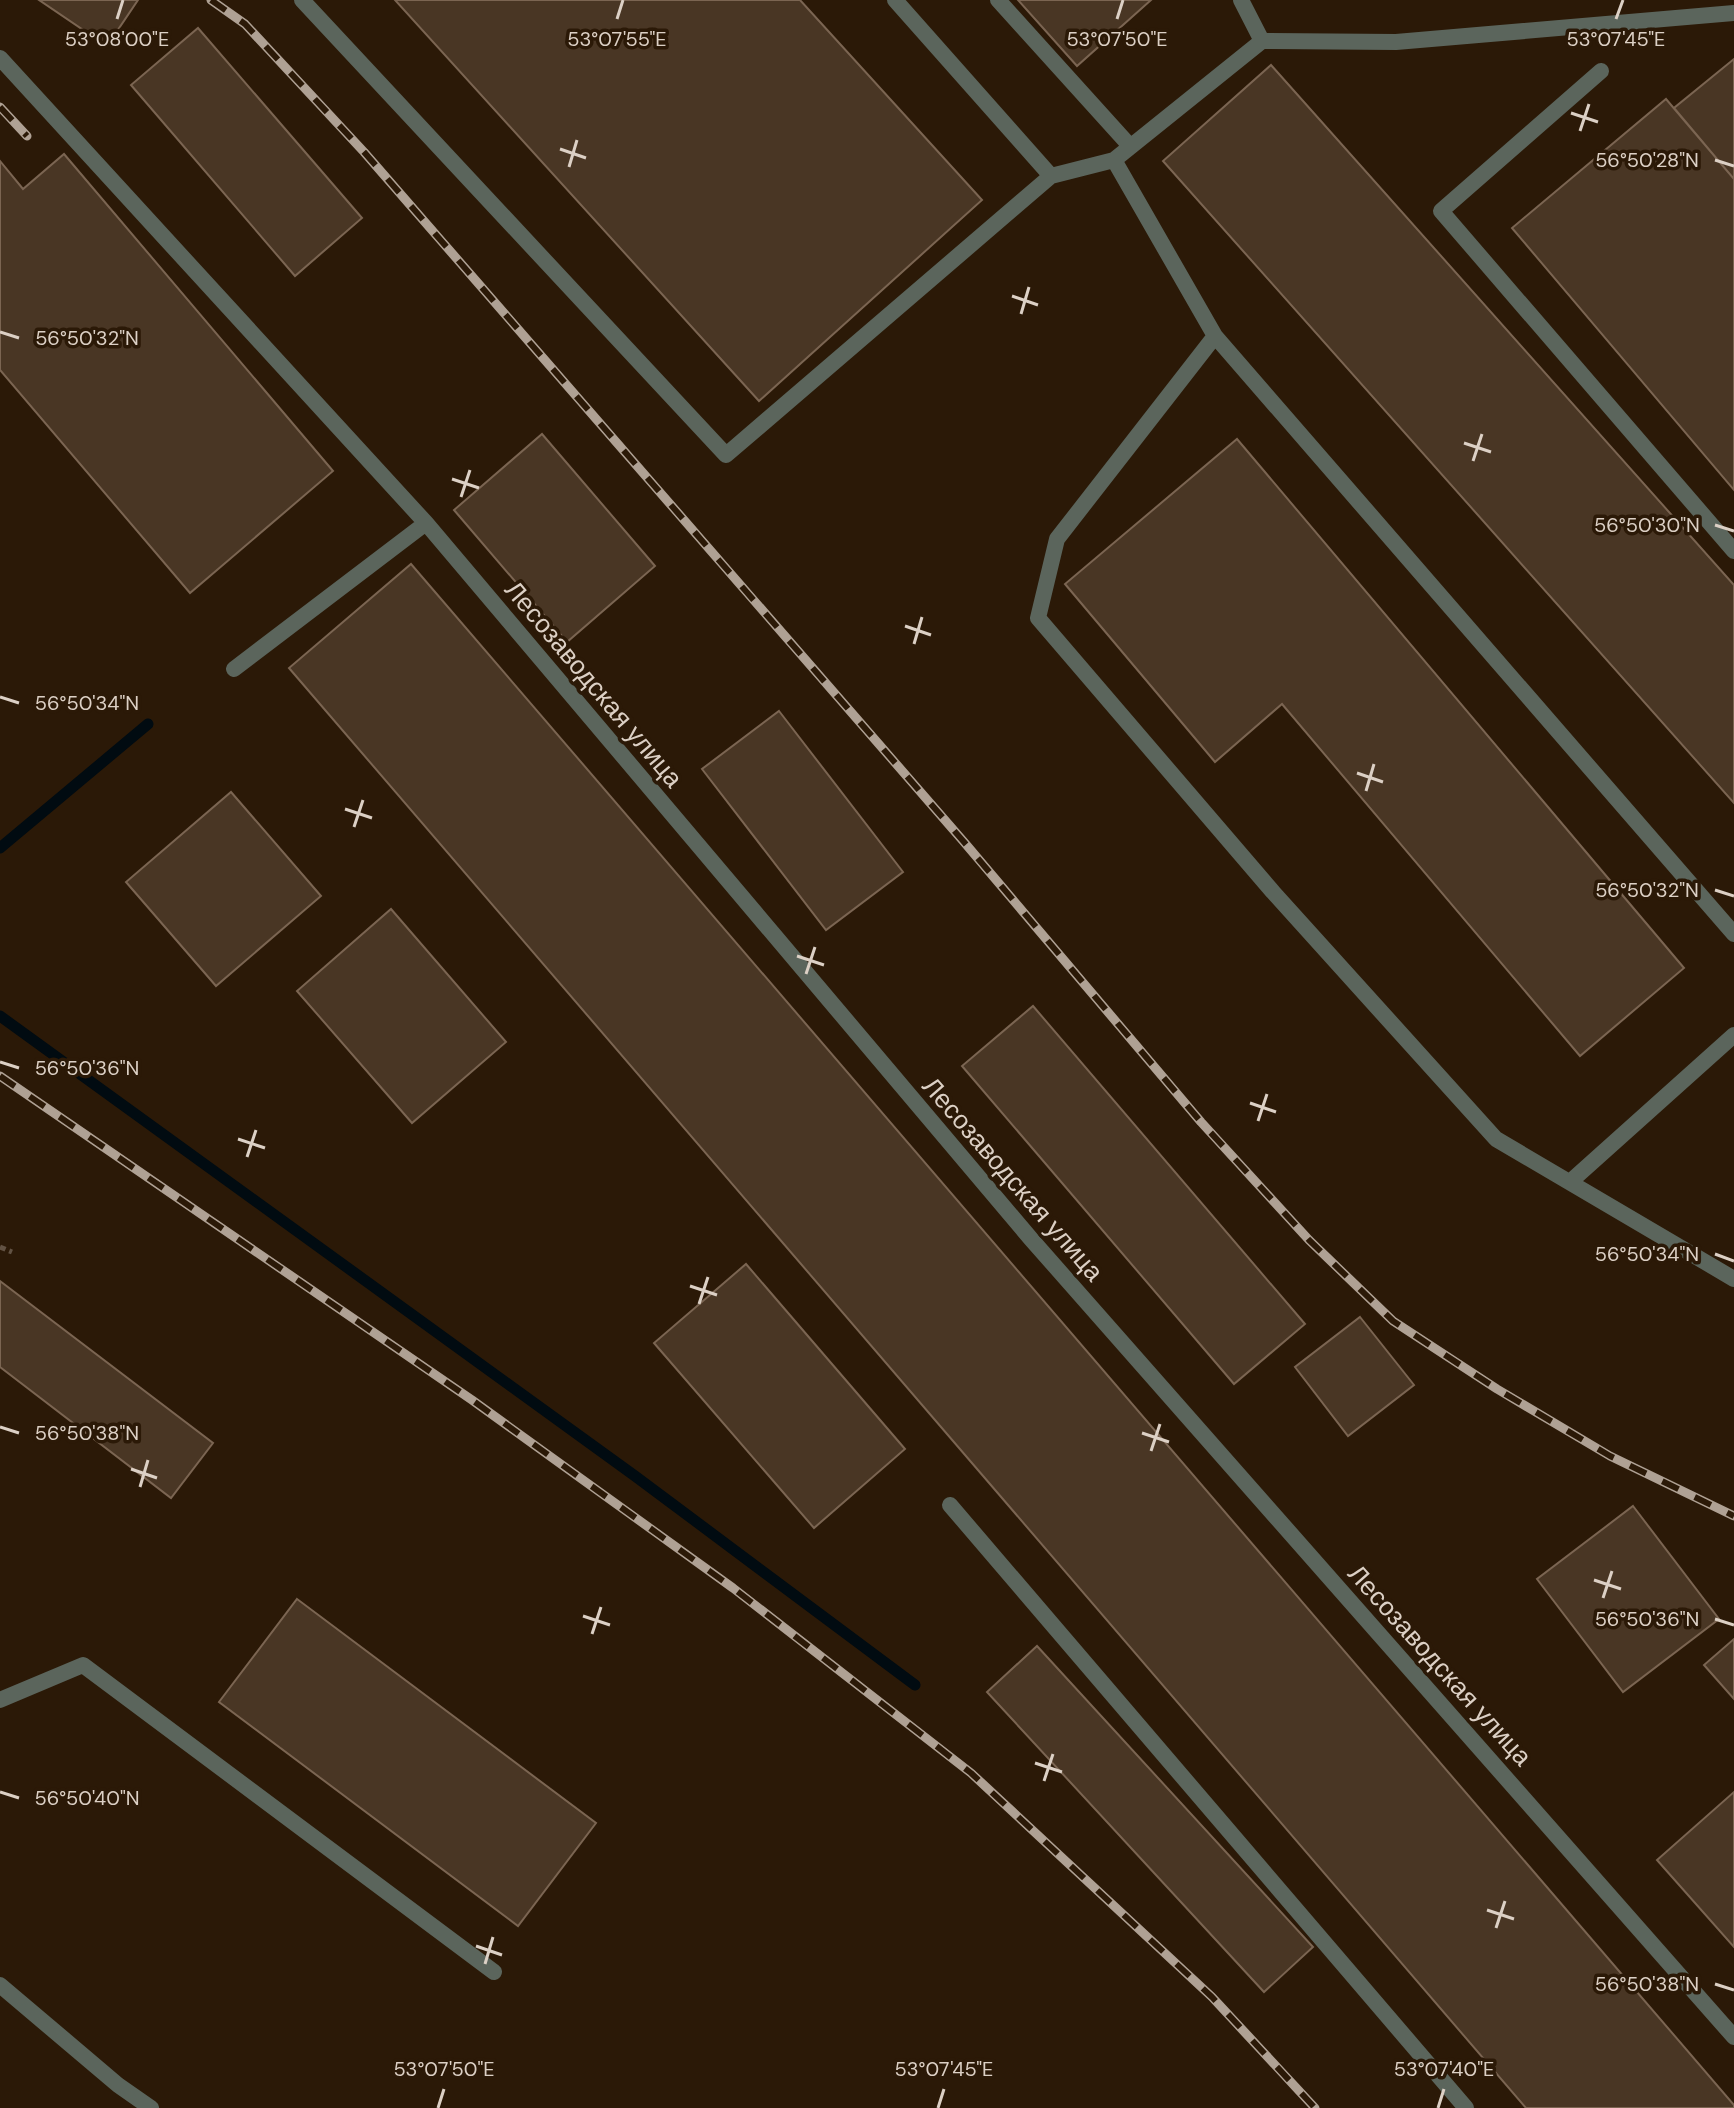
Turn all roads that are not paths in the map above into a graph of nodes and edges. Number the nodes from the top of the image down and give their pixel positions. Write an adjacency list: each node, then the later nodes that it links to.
1 (302, 0): 11 (lane)
2 (895, 0): 11 (lane)
3 (998, 0): 9 (lane)
4 (1241, 0): 6 (lane)
5 (1733, 10): 6 (lane)
6 (1262, 41): 9 (lane)
7 (0, 58): 13 (lane, Лесозаводская улица)
8 (1601, 71): 14 (lane)
9 (1130, 146): 10 (lane)
10 (1114, 160): 11 (lane); 12 (lane)
11 (1051, 176)
12 (1215, 336): 16 (lane); 18 (lane)
13 (426, 523): 15 (lane); 24 (lane, Лесозаводская улица)
14 (1734, 551)
15 (234, 669)
16 (1734, 934)
17 (1734, 1035): 18 (lane)
18 (1570, 1182): 19 (lane)
19 (1734, 1279)
20 (950, 1505): 26 (lane)
21 (0, 1700): 22 (lane)
22 (494, 1972)
23 (0, 1985): 25 (lane)
24 (1734, 2037)
25 (151, 2108)
26 (1466, 2108)

